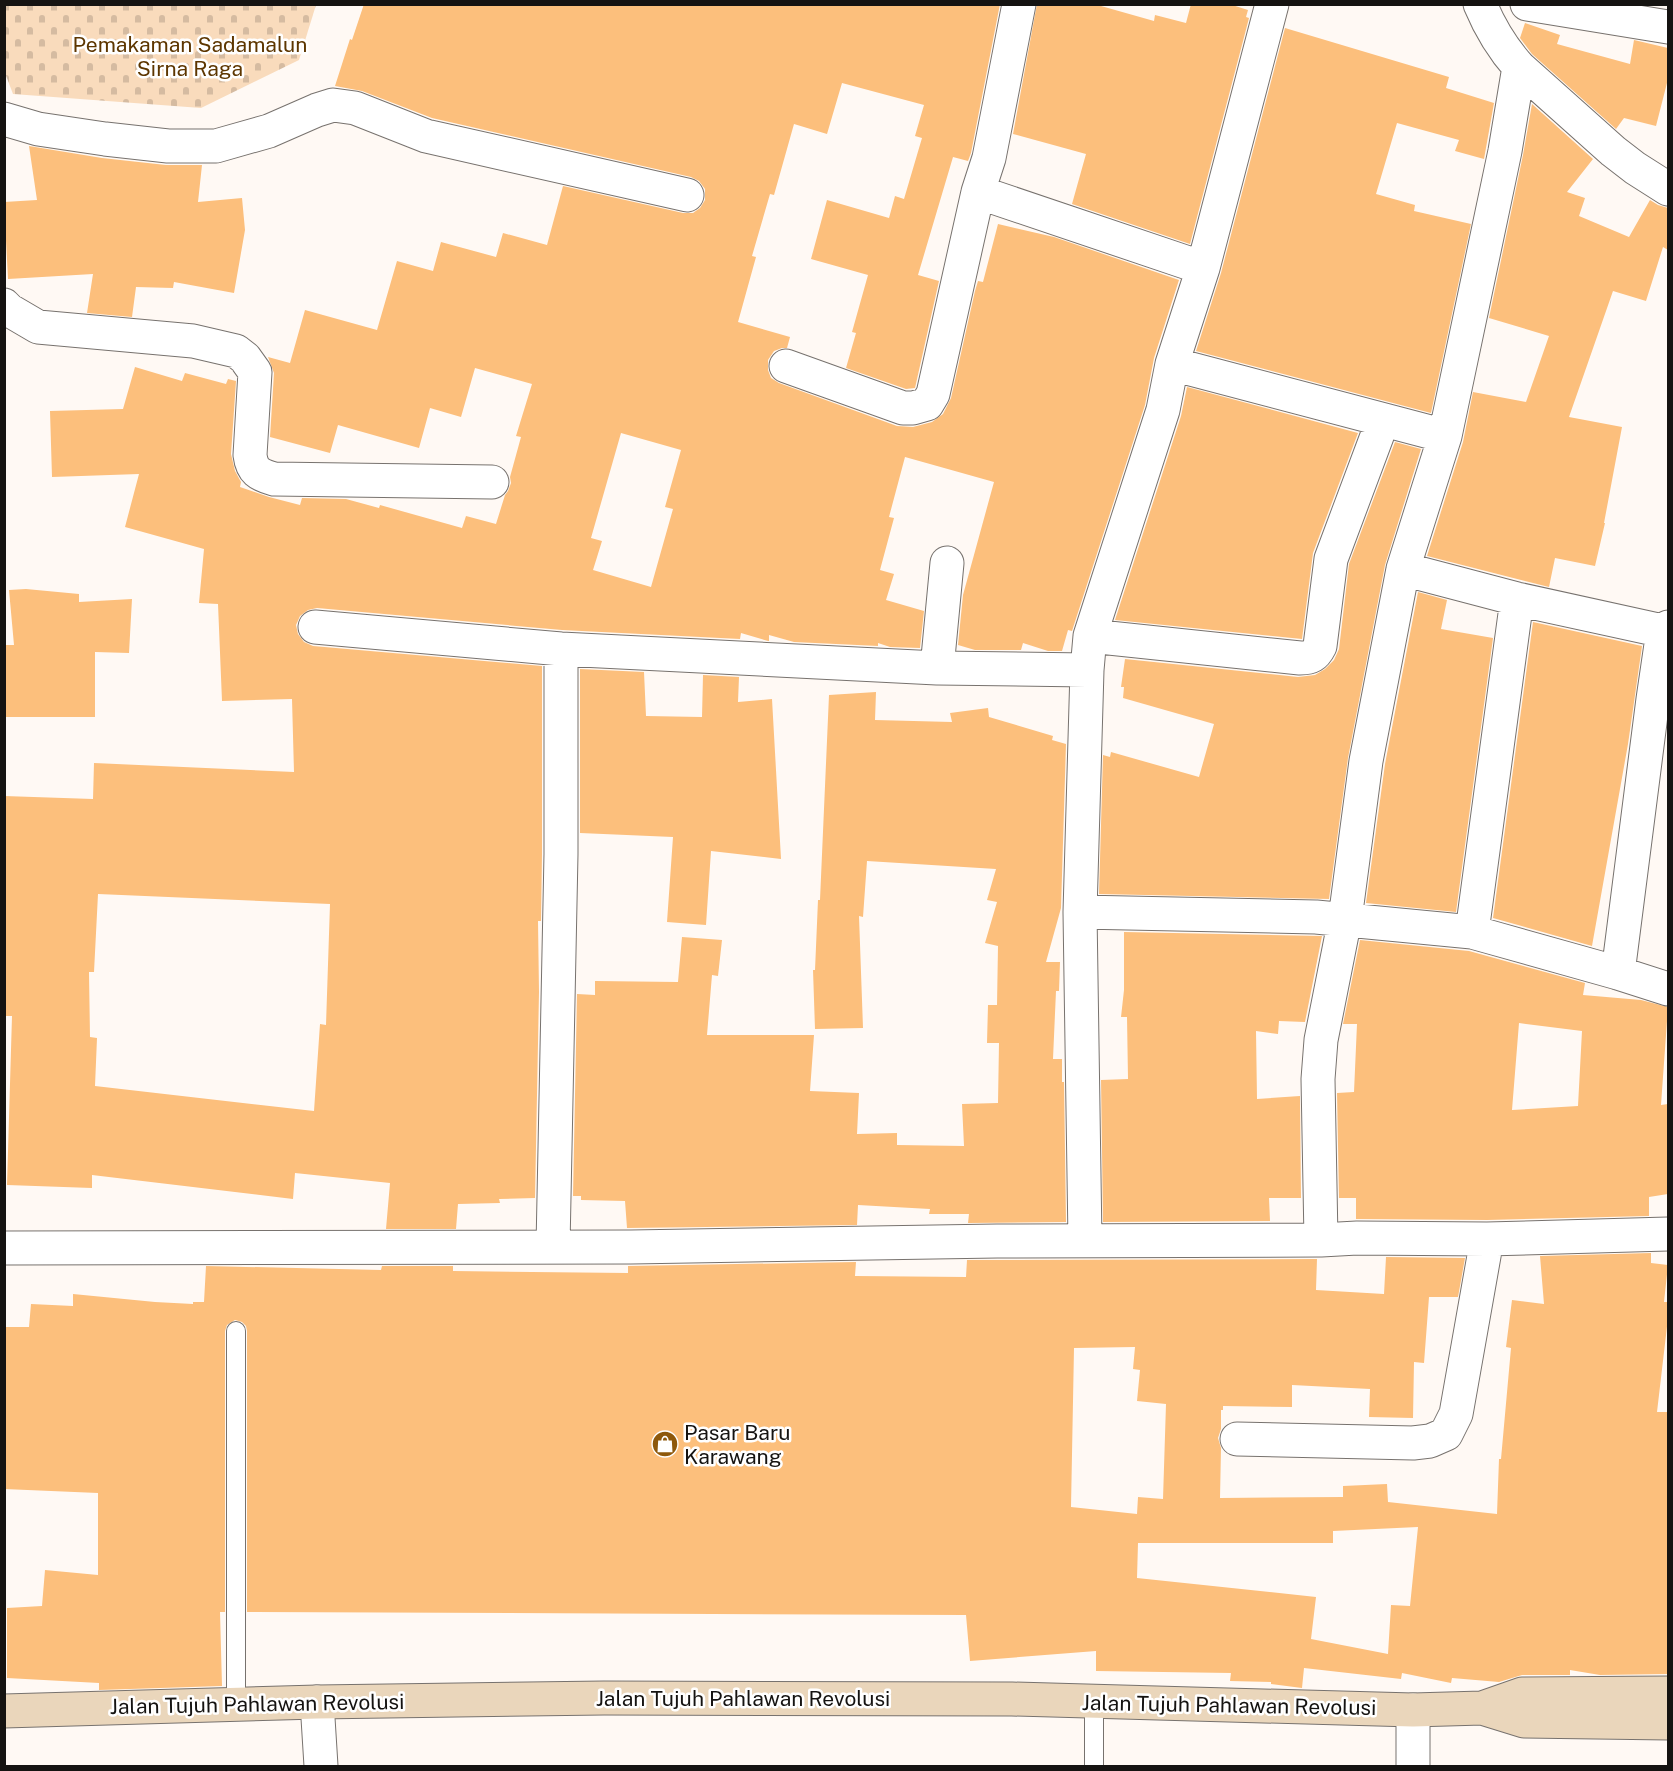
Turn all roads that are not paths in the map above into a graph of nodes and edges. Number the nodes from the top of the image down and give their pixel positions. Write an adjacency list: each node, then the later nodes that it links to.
1 (1019, 4): 9 (street)
2 (1272, 4): 11 (street)
3 (1480, 4): 6 (street)
4 (1543, 6): 5 (street)
5 (1668, 27)
6 (1519, 67): 8 (street); 16 (street)
7 (4, 119): 10 (street)
8 (1668, 189)
9 (978, 192): 11 (street); 14 (street)
10 (687, 195)
11 (1203, 268): 13 (street)
12 (4, 305): 17 (street)
13 (1172, 364): 15 (street); 23 (street)
14 (786, 366)
15 (1383, 420): 16 (street); 23 (street)
16 (1445, 436): 19 (street)
17 (492, 482)
18 (947, 563): 25 (street)
19 (1403, 569): 20 (street); 28 (street)
20 (1517, 599): 22 (street); 29 (street)
21 (315, 627): 24 (street)
22 (1666, 629): 30 (street)
23 (1090, 636): 26 (street)
24 (561, 650): 25 (street); 36 (street)
25 (937, 668): 26 (street)
26 (1087, 670): 27 (street)
27 (1080, 912): 28 (street); 35 (street)
28 (1345, 919): 29 (street); 34 (street)
29 (1472, 933): 30 (street)
30 (1618, 973): 31 (street)
31 (1668, 989)
32 (1668, 1233): 33 (street)
33 (1486, 1239): 34 (street); 39 (street)
34 (1321, 1240): 35 (street)
35 (1085, 1241): 36 (street)
36 (553, 1246): 37 (street)
37 (4, 1248)
38 (236, 1331): 43 (lane)
39 (1237, 1439)
40 (1668, 1693): 44 (main road, Jalan Tujuh Pahlawan Revolusi)
41 (317, 1702): 42 (main road, Jalan Tujuh Pahlawan Revolusi); 43 (main road, Jalan Tujuh Pahlawan Revolusi); 48 (street)
42 (1094, 1702): 45 (main road, Jalan Tujuh Pahlawan Revolusi); 49 (lane)
43 (236, 1705): 46 (main road, Jalan Tujuh Pahlawan Revolusi)
44 (1482, 1708): 45 (main road, Jalan Tujuh Pahlawan Revolusi); 47 (main road, Jalan Tujuh Pahlawan Revolusi)
45 (1413, 1710): 50 (street)
46 (4, 1711)
47 (1668, 1723)
48 (321, 1767)
49 (1094, 1767)
50 (1413, 1767)

